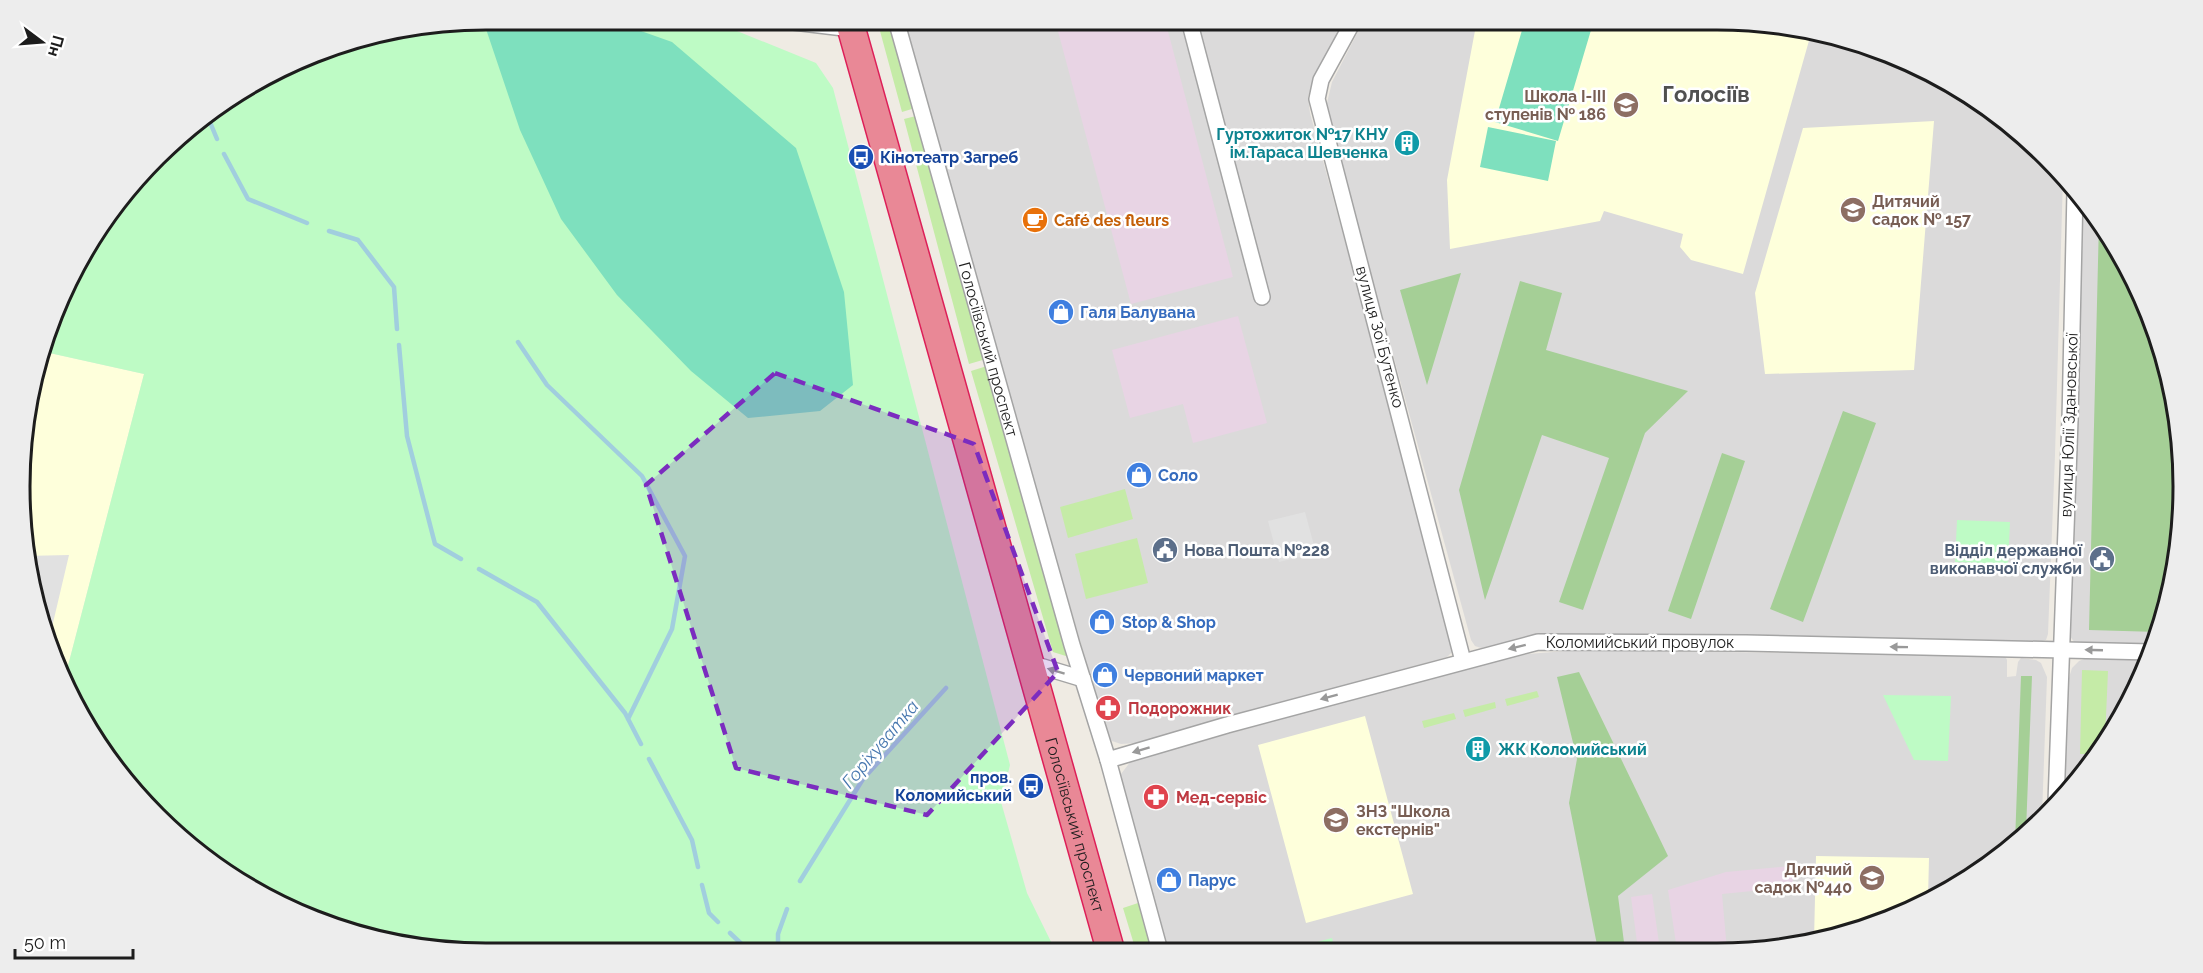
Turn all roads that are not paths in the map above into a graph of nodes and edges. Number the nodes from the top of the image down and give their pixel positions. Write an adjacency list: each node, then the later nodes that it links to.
1 (853, 30): 10 (highway, Голосіївський проспект)
2 (899, 30): 11 (street, Голосіївський проспект)
3 (1193, 30): 6 (street)
4 (1348, 30): 9 (street, вулиця Зої Бутенко)
5 (2075, 204): 7 (street, вулиця Юлії Здановської)
6 (1262, 297)
7 (2062, 649): 8 (street, Коломийський провулок, one-way to 7); 9 (street, Коломийський провулок, one-way to 9); 13 (street, вулиця Юлії Здановської)
8 (2142, 652)
9 (1463, 661): 12 (street, Коломийський провулок, one-way to 12)
10 (1030, 663): 11 (street, one-way to 10); 14 (highway, Голосіївський проспект)
11 (1083, 679): 12 (street, Голосіївський проспект)
12 (1108, 760): 15 (street, Голосіївський проспект)
13 (2056, 791)
14 (1108, 943)
15 (1158, 943)

